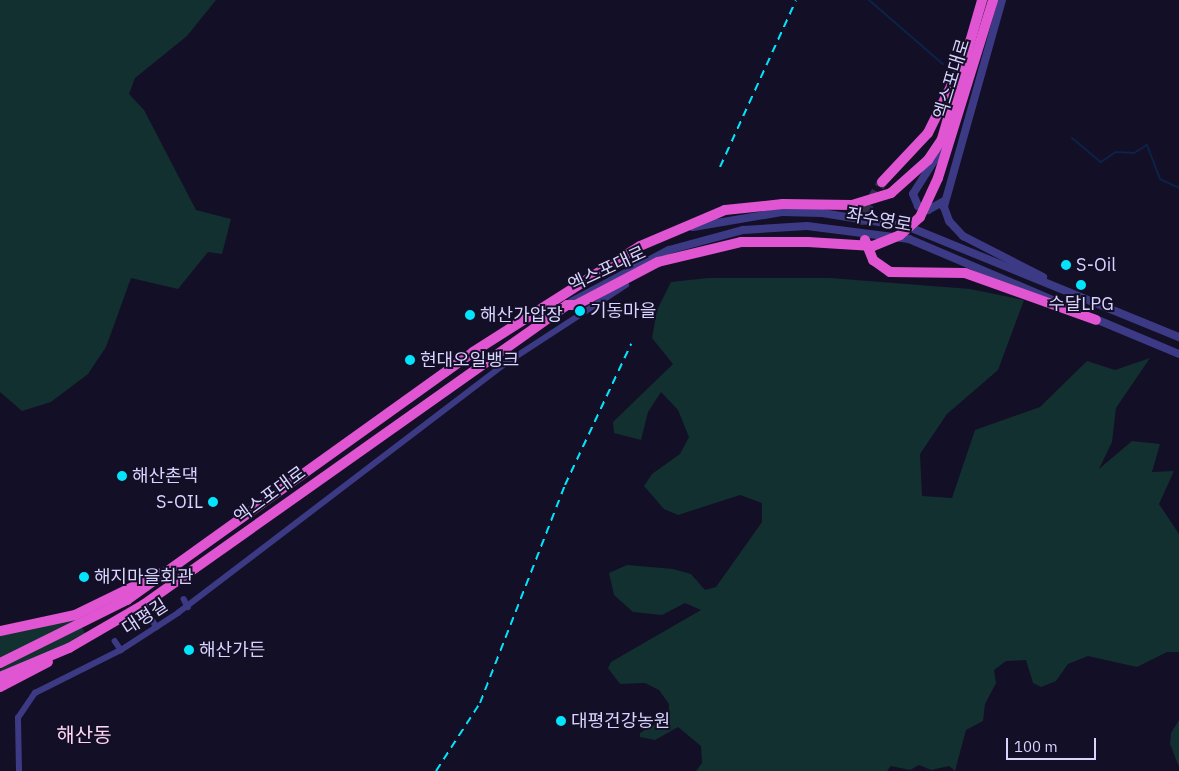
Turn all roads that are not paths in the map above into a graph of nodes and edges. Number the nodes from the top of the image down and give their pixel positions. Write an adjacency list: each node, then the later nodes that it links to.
1 (982, 0): 4 (highway, 엑스포대로)
2 (993, 0): 13 (highway, 엑스포대로, bridge)
3 (1002, 0): 7 (street)
4 (966, 52): 5 (highway, 엑스포대로); 6 (highway)
5 (942, 138): 7 (street); 8 (highway, 엑스포대로)
6 (882, 182)
7 (944, 201): 10 (street)
8 (677, 230): 10 (street, 좌수영로); 17 (highway, 엑스포대로)
9 (865, 240): 14 (highway)
10 (1052, 284): 15 (street, 좌수영로)
11 (626, 285): 13 (street)
12 (567, 305): 13 (highway, 엑스포대로); 14 (street, 좌수영로); 19 (highway, 엑스포대로)
13 (583, 306): 20 (street)
14 (1096, 320): 16 (street, 좌수영로)
15 (1179, 337)
16 (1179, 354)
17 (167, 572): 22 (highway); 26 (highway, 엑스포대로)
18 (184, 599): 20 (street, 대평길)
19 (143, 605): 21 (street); 24 (highway, 엑스포대로)
20 (188, 607): 21 (street, 대평길)
21 (157, 627): 25 (street, 대평길)
22 (0, 631)
23 (115, 641): 25 (street, 대평길)
24 (69, 648): 27 (highway, 엑스포대로); 28 (highway)
25 (121, 650): 29 (street)
26 (0, 664)
27 (0, 677)
28 (0, 687)
29 (19, 771)

